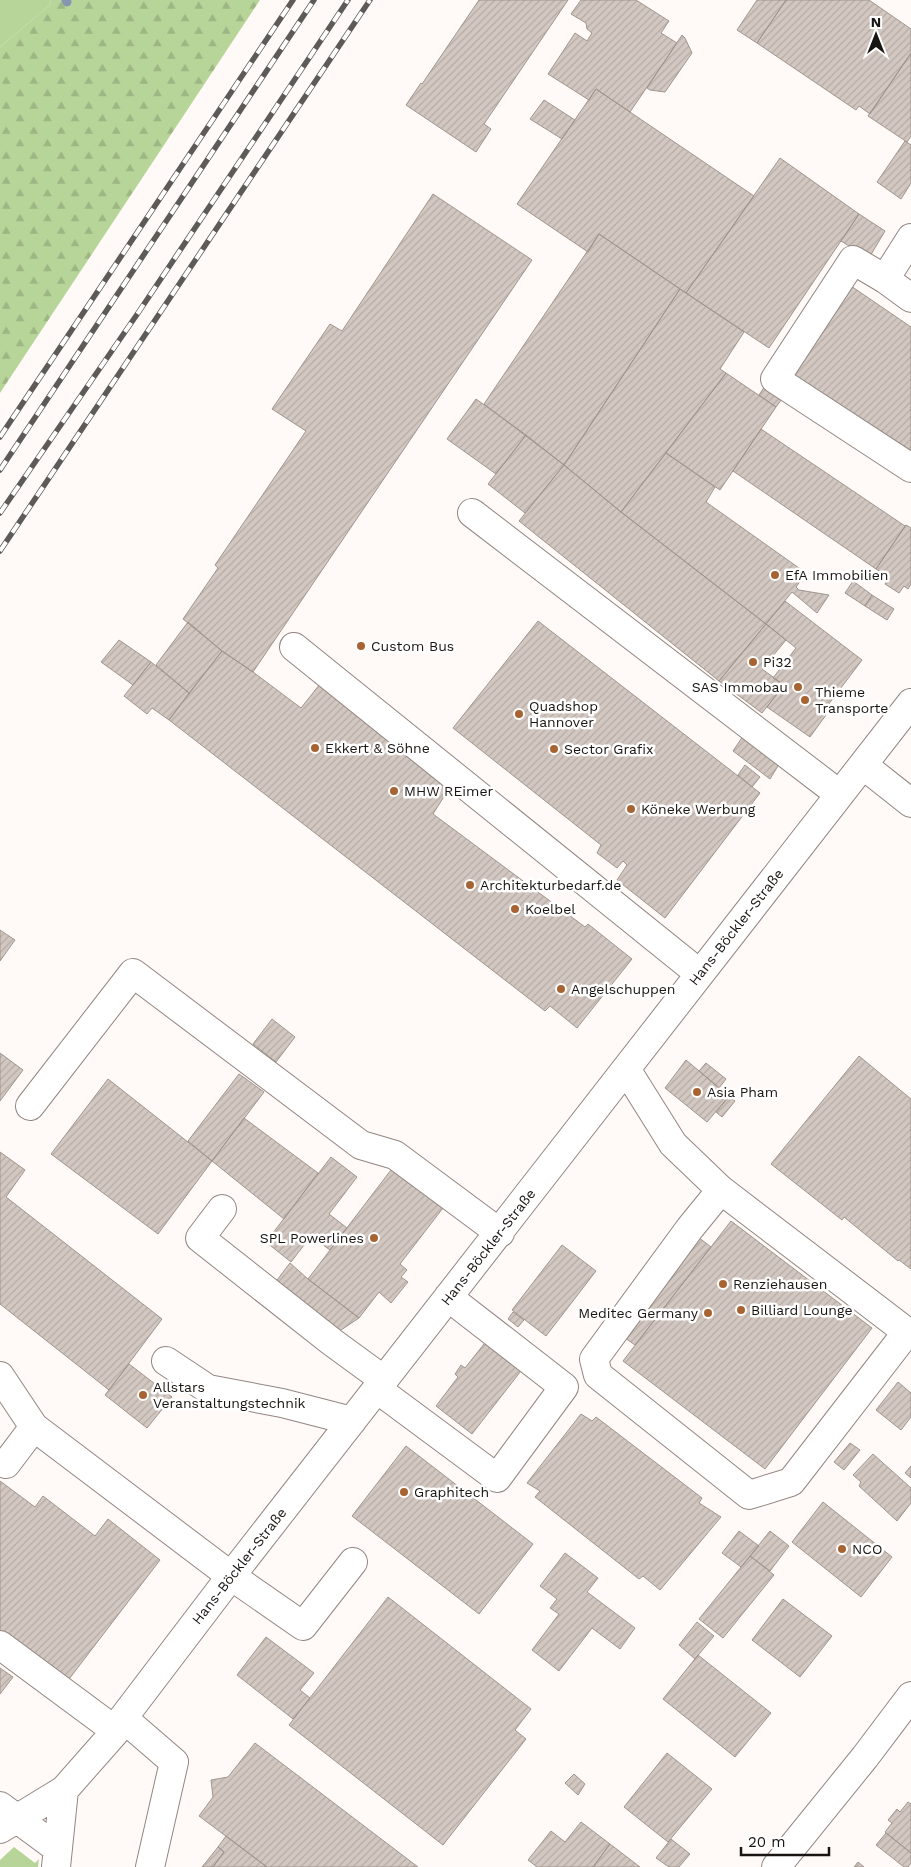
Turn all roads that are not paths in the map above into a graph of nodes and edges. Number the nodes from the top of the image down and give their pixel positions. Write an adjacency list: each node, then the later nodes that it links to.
1 (911, 238): 2 (street)
2 (884, 279): 3 (street); 4 (street)
3 (911, 298)
4 (911, 468)
5 (472, 513): 9 (street)
6 (294, 647): 11 (street)
7 (911, 703): 8 (street, Hans-Böckler-Straße)
8 (863, 765): 9 (street, Hans-Böckler-Straße); 10 (street)
9 (839, 794): 11 (street, Hans-Böckler-Straße)
10 (911, 803)
11 (700, 974): 12 (street, Hans-Böckler-Straße)
12 (626, 1069): 14 (street); 16 (street, Hans-Böckler-Straße)
13 (30, 1106): 16 (street)
14 (721, 1190): 14 (street)
15 (222, 1210): 20 (street)
16 (500, 1233): 17 (street, Hans-Böckler-Straße)
17 (448, 1298): 20 (street, Hans-Böckler-Straße); 20 (street)
18 (166, 1362): 21 (street)
19 (0, 1376): 22 (street)
20 (380, 1384): 21 (street, Hans-Böckler-Straße)
21 (352, 1421): 25 (street, Hans-Böckler-Straße)
22 (34, 1427): 23 (street); 25 (street)
23 (6, 1464)
24 (353, 1562): 25 (street)
25 (231, 1576): 28 (street, Hans-Böckler-Straße)
26 (0, 1645): 28 (street)
27 (911, 1696): 33 (street)
28 (119, 1724): 29 (street, Hans-Böckler-Straße); 32 (street)
29 (64, 1790): 30 (street, Hans-Böckler-Straße); 31 (street)
30 (6, 1817): 31 (street)
31 (57, 1858)
32 (150, 1867)
33 (776, 1867)

